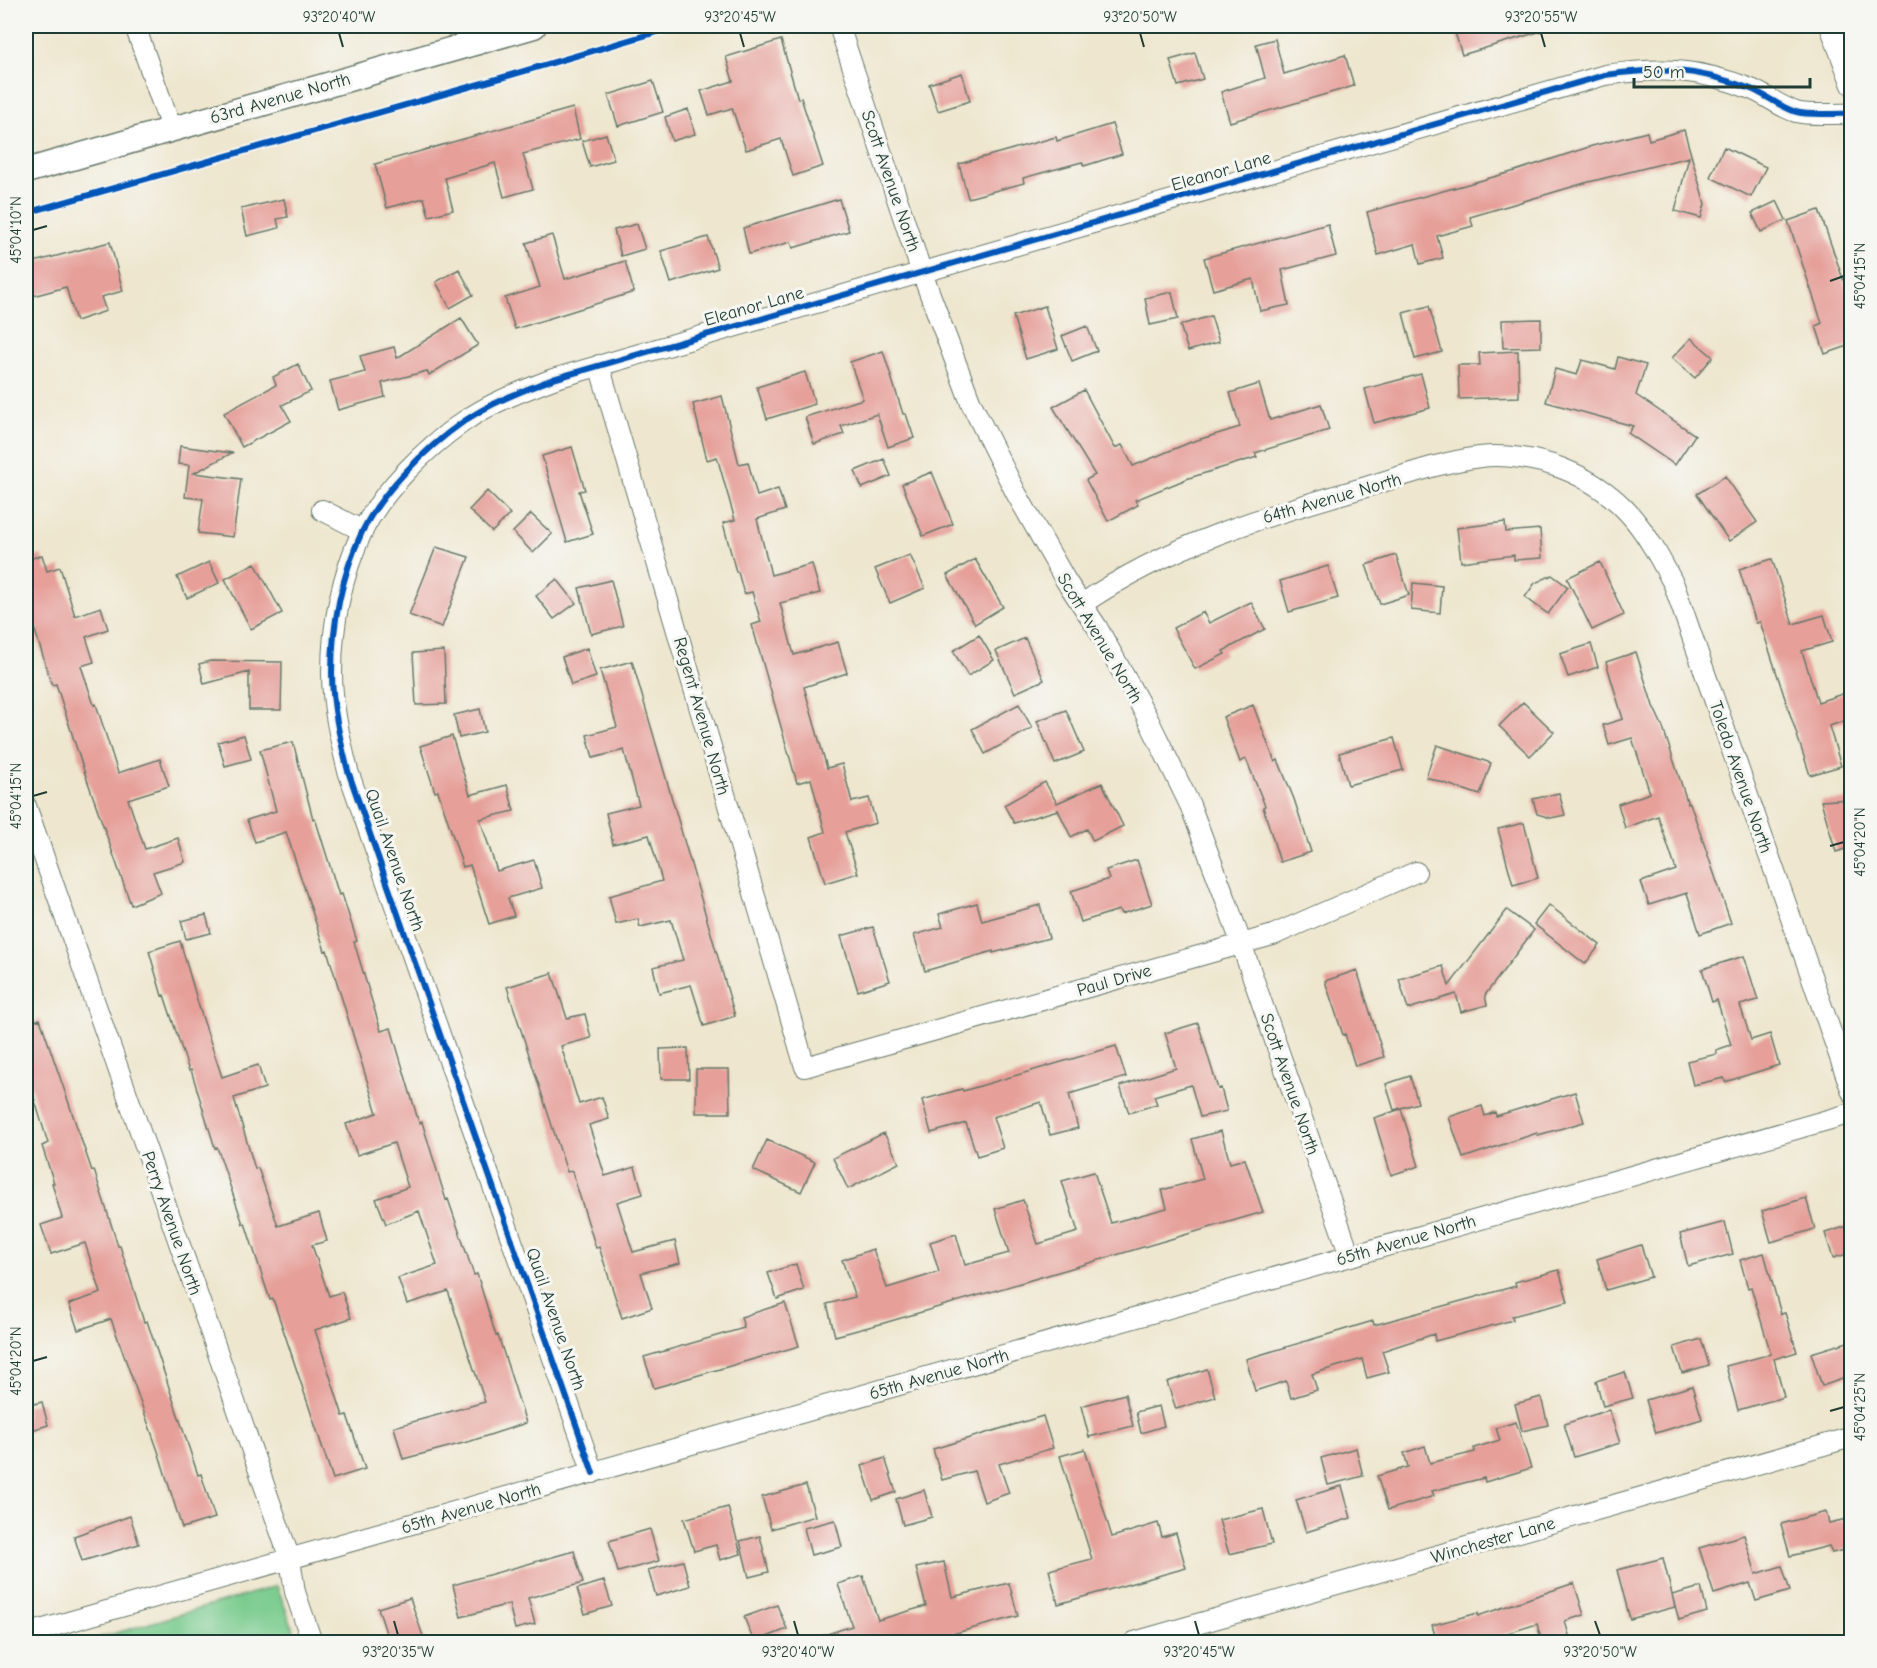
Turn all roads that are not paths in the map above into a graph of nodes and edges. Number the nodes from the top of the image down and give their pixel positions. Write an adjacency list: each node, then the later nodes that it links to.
1 (135, 26): 8 (street)
2 (534, 26): 5 (street, 63rd Avenue North)
3 (839, 26): 10 (street, Scott Avenue North)
4 (1830, 26): 6 (street)
5 (506, 29): 8 (street, 63rd Avenue North)
6 (1851, 86)
7 (1851, 114): 10 (street, Eleanor Lane)
8 (171, 128): 9 (street, 63rd Avenue North)
9 (26, 171)
10 (922, 273): 11 (street, Eleanor Lane); 15 (street, Scott Avenue North)
11 (599, 365): 14 (street, Quail Avenue North); 19 (street, Regent Avenue North)
12 (1595, 484): 15 (street, 64th Avenue North); 20 (street, Toledo Avenue North)
13 (322, 510): 14 (street)
14 (363, 531): 24 (street, Quail Avenue North)
15 (1082, 604): 18 (street, Scott Avenue North)
16 (26, 806): 25 (street, Perry Avenue North)
17 (1416, 872): 18 (street, Paul Drive)
18 (1241, 944): 19 (street, Paul Drive); 22 (street, Scott Avenue North)
19 (805, 1067)
20 (1851, 1092)
21 (1851, 1113): 22 (street, 65th Avenue North)
22 (1350, 1256): 24 (street, 65th Avenue North)
23 (1851, 1437): 28 (street, Winchester Lane)
24 (593, 1473): 25 (street, 65th Avenue North)
25 (290, 1559): 26 (street, 65th Avenue North); 27 (street, Perry Avenue North)
26 (26, 1634)
27 (312, 1642)
28 (1134, 1642)

